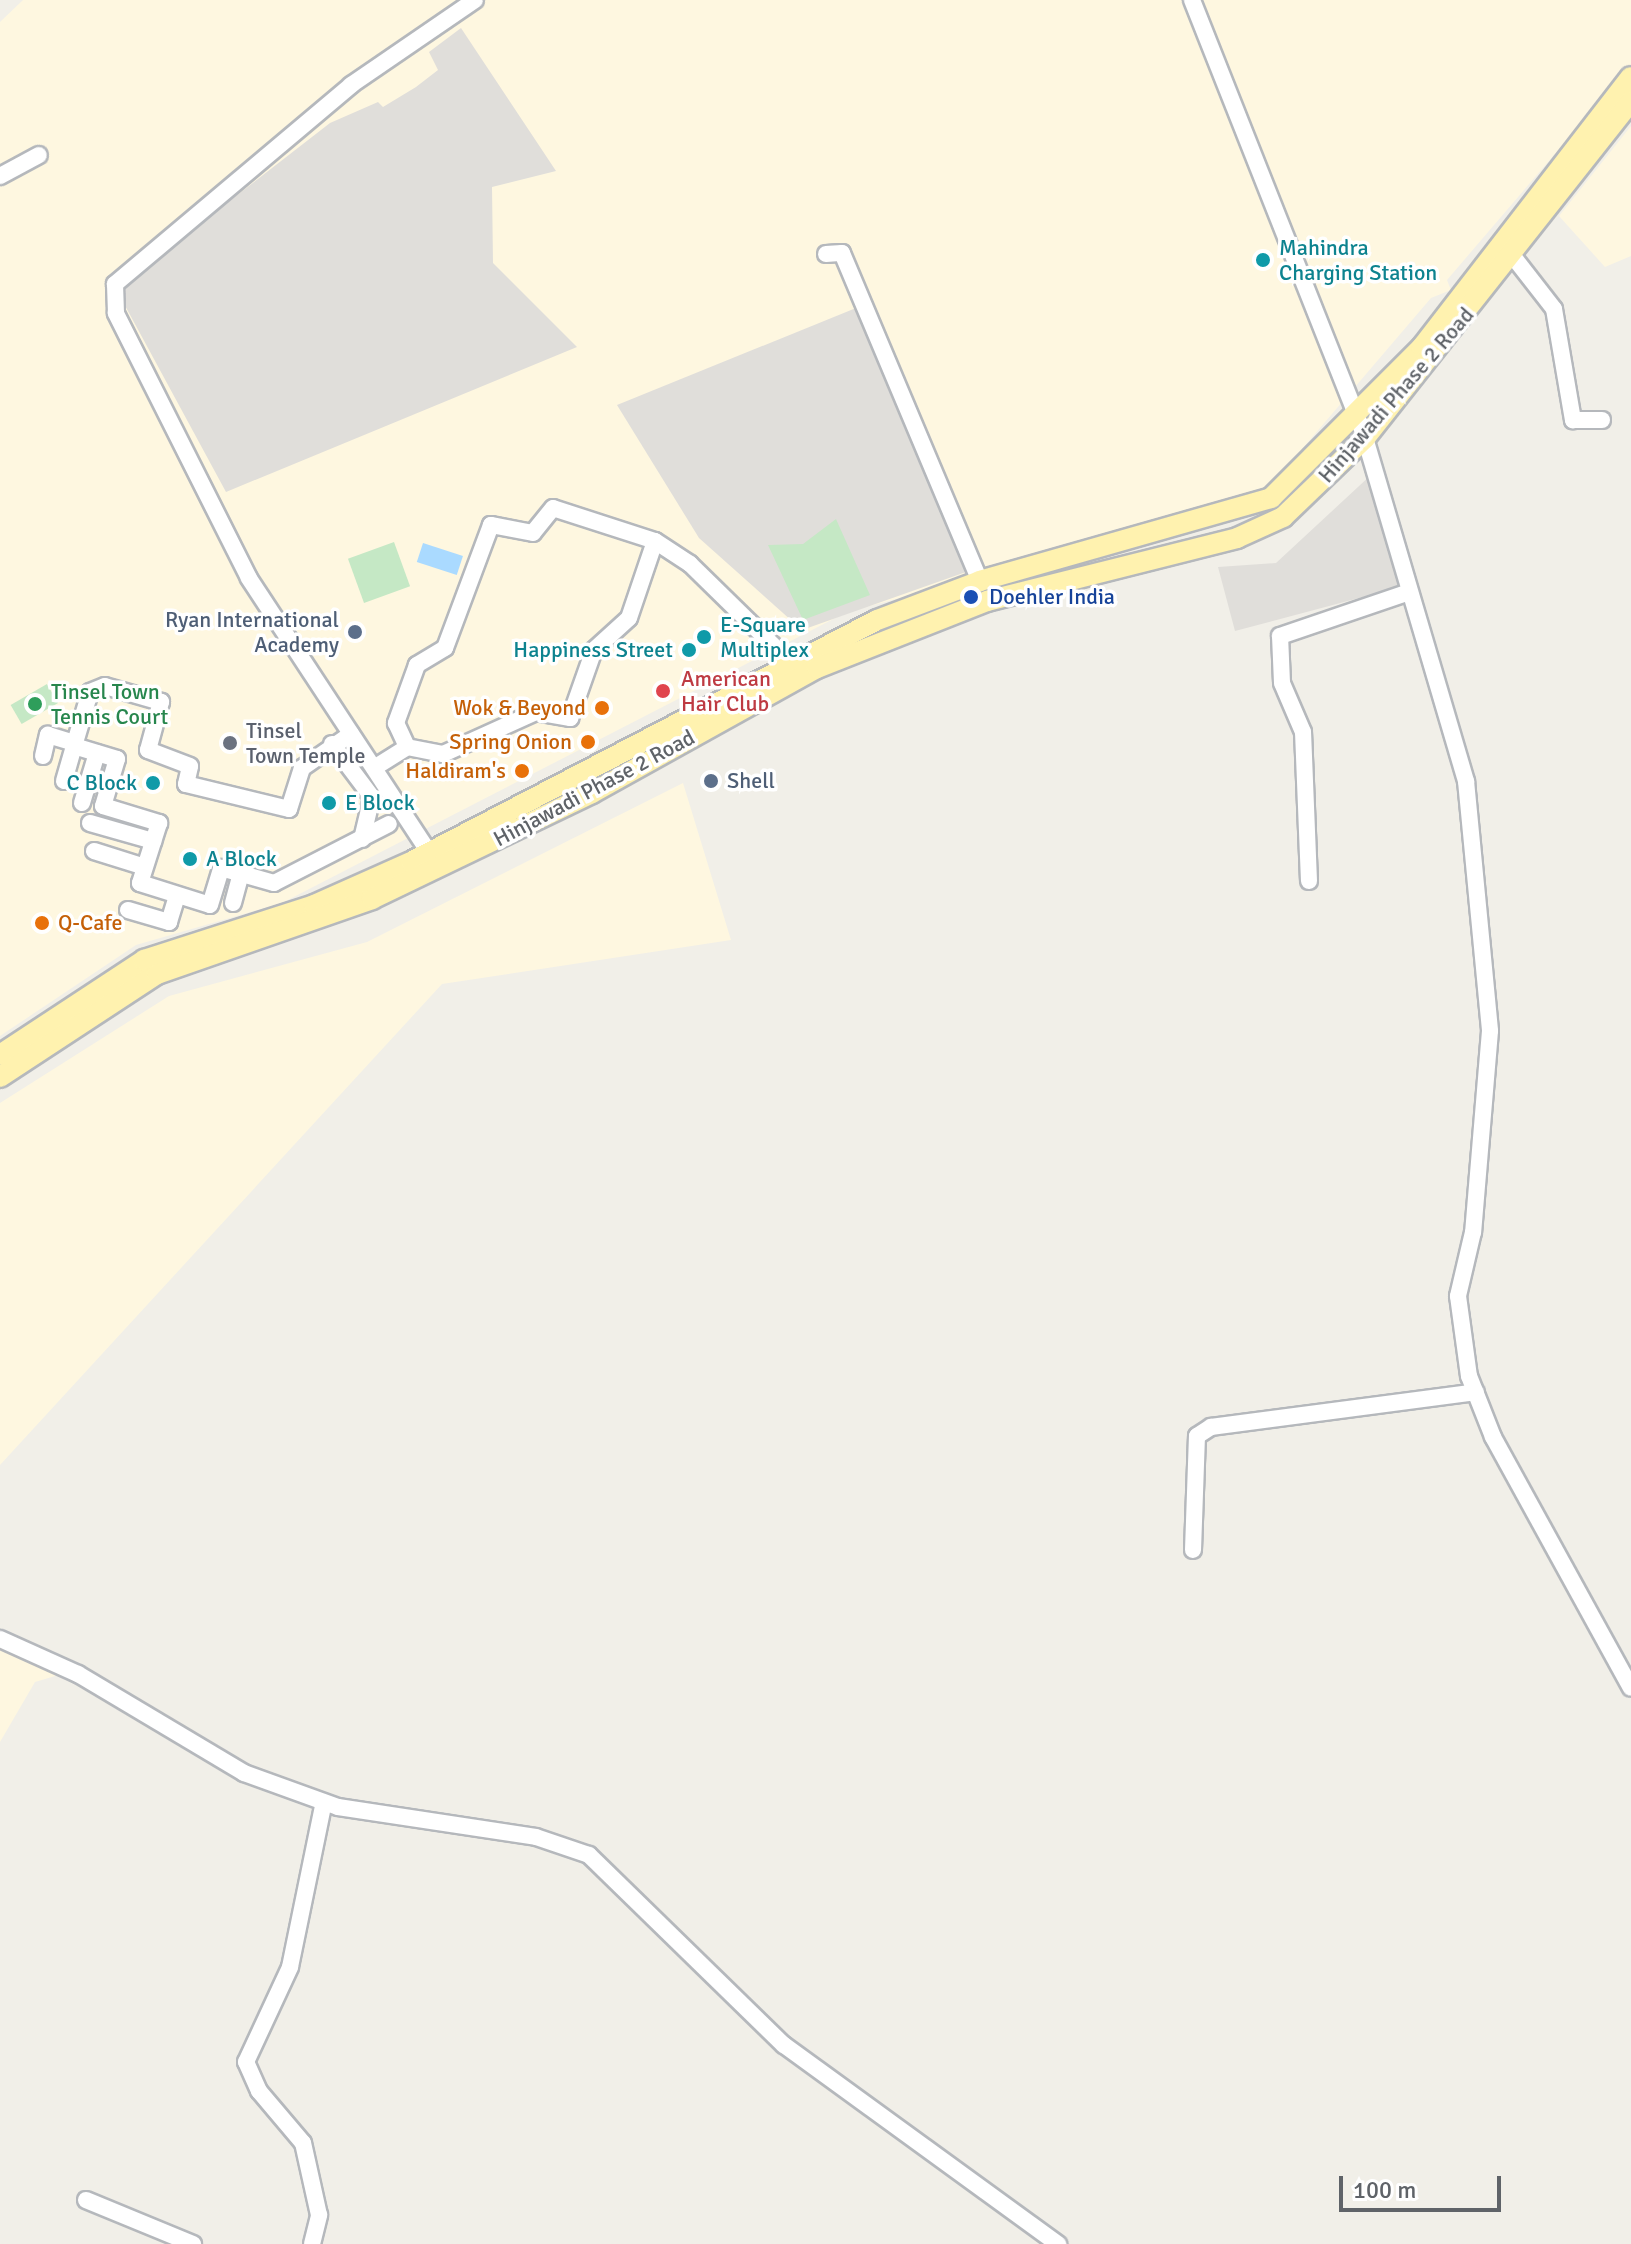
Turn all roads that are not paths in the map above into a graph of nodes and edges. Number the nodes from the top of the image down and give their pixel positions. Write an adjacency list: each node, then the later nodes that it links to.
1 (475, 0): 16 (street)
2 (1192, 0): 10 (street)
3 (1631, 77): 10 (main road, Hinjawadi Phase 2 Road)
4 (1631, 101): 8 (main road, Hinjawadi Phase 2 Road)
5 (39, 155): 6 (street)
6 (0, 176)
7 (826, 254): 12 (street)
8 (1512, 255): 9 (street); 10 (main road, Hinjawadi Phase 2 Road)
9 (1602, 420)
10 (1360, 429): 12 (main road, Hinjawadi Phase 2 Road); 13 (street); 14 (main road, Hinjawadi Phase 2 Road)
11 (655, 541): 15 (street); 17 (street); 17 (street)
12 (980, 581): 14 (main road); 15 (main road, Hinjawadi Phase 2 Road)
13 (1409, 592): 33 (street); 39 (street)
14 (987, 601): 30 (main road, Hinjawadi Phase 2 Road)
15 (790, 662): 30 (main road, Hinjawadi Phase 2 Road)
16 (351, 734): 19 (street); 22 (street)
17 (403, 742): 22 (street)
18 (75, 744): 19 (street); 20 (street); 21 (street); 23 (street)
19 (332, 744): 24 (street)
20 (97, 753): 25 (street); 28 (street)
21 (43, 756)
22 (371, 764): 30 (street)
23 (64, 781)
24 (372, 797): 27 (street); 27 (street)
25 (82, 803)
26 (90, 823): 28 (street)
27 (362, 839): 32 (street)
28 (153, 841): 31 (street)
29 (94, 851): 31 (street)
30 (434, 860): 37 (main road, Hinjawadi Phase 2 Road); 38 (main road, Hinjawadi Phase 2 Road)
31 (145, 867): 34 (street)
32 (241, 873): 34 (street); 35 (street)
33 (1309, 881)
34 (177, 895): 36 (street)
35 (233, 903)
36 (128, 910)
37 (0, 1055)
38 (0, 1077)
39 (1476, 1392): 40 (street); 42 (street)
40 (1193, 1550)
41 (0, 1639): 43 (street)
42 (1631, 1688)
43 (324, 1802): 46 (street); 47 (street)
44 (86, 2200): 45 (street)
45 (193, 2244)
46 (312, 2244)
47 (1058, 2244)

